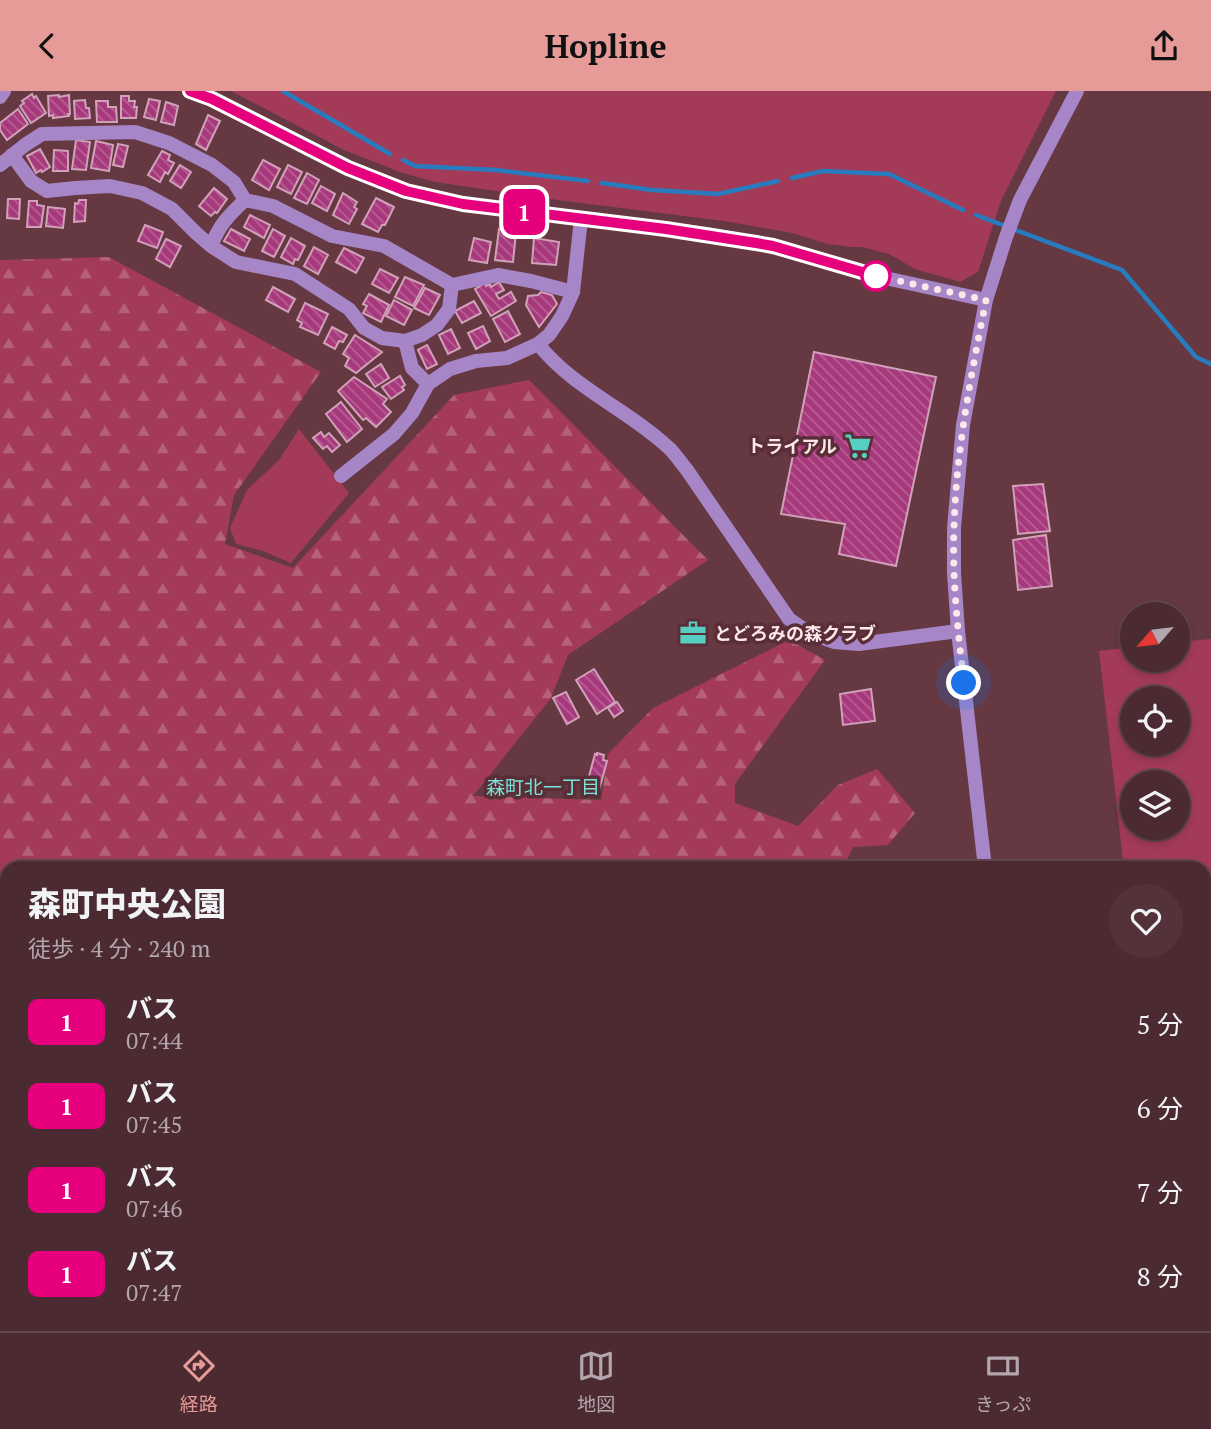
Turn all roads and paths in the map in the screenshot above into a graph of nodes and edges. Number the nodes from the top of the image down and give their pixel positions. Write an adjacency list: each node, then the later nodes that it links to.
1 (4, 91): 4 (street)
2 (190, 91): 8 (street)
3 (1077, 91): 12 (street)
4 (0, 97)
5 (12, 155): 6 (street); 7 (street); 9 (street)
6 (0, 165)
7 (245, 200): 9 (street); 10 (street)
8 (581, 219): 11 (street); 12 (street)
9 (211, 246): 13 (street)
10 (452, 285): 11 (street); 13 (street)
11 (573, 292): 14 (street)
12 (986, 300): 17 (street)
13 (405, 341): 15 (street)
14 (538, 344): 15 (street); 17 (street)
15 (428, 384): 16 (street)
16 (341, 476)
17 (958, 631): 18 (street)
18 (984, 861)

